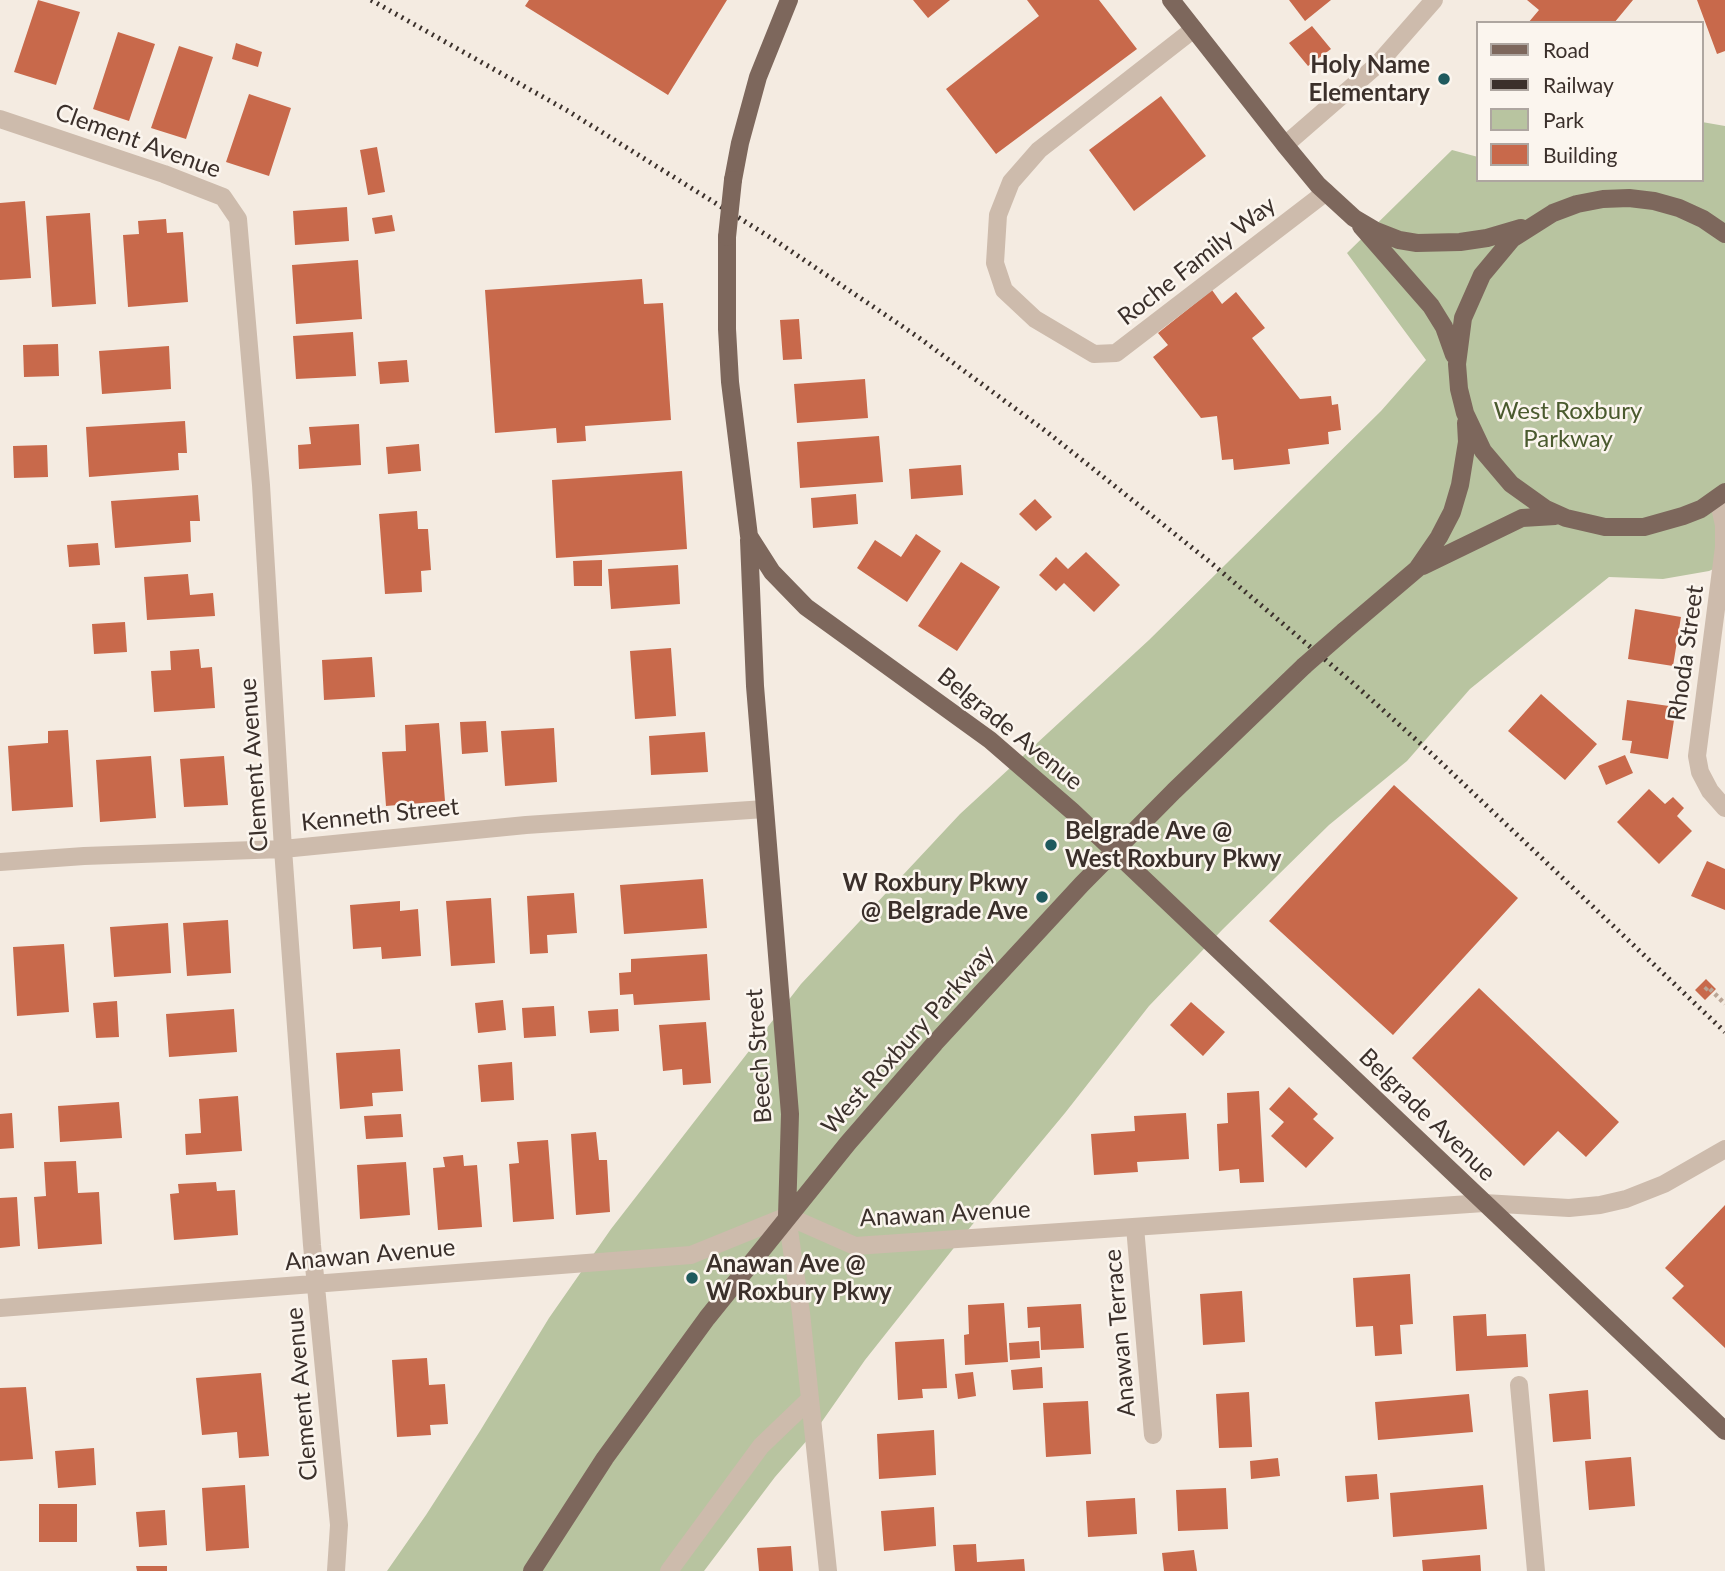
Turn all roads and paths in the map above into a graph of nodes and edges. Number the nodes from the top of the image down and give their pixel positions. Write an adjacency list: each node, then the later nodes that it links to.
1 (789, 0): 17 (main road, Belgrade Avenue, bridge)
2 (1171, 0): 4 (main road)
3 (1434, 0): 6 (street)
4 (1194, 29): 6 (main road); 7 (street, Roche Family Way)
5 (0, 119): 21 (street, Clement Avenue)
6 (1285, 145): 7 (main road)
7 (1326, 192): 8 (main road)
8 (1354, 218): 10 (main road); 13 (main road)
9 (1703, 219): 10 (main road); 11 (main road); 12 (main road)
10 (1531, 225): 13 (main road)
11 (1725, 228)
12 (1725, 234)
13 (1457, 364): 14 (main road)
14 (1465, 412): 16 (main road); 18 (main road, West Roxbury Parkway)
15 (1722, 495): 16 (main road); 19 (street, Rhoda Street)
16 (1566, 518): 18 (main road, West Roxbury Parkway)
17 (748, 536): 20 (main road, Beech Street); 22 (main road, Belgrade Avenue)
18 (1417, 569): 22 (main road, West Roxbury Parkway, bridge)
19 (1725, 808)
20 (765, 809): 21 (street, Kenneth Street); 28 (main road, Beech Street)
21 (283, 849): 23 (street, Kenneth Street); 30 (street, Clement Avenue)
22 (1115, 851): 27 (main road, Belgrade Avenue); 28 (main road, West Roxbury Parkway)
23 (0, 862)
24 (1705, 990): 25 (path)
25 (1725, 1004)
26 (1725, 1149): 27 (street, Anawan Avenue)
27 (1484, 1203): 29 (street, Anawan Avenue); 34 (main road, Belgrade Avenue)
28 (787, 1216): 29 (street, Anawan Avenue); 30 (street, Anawan Avenue); 33 (street, Beech Street); 37 (main road, West Roxbury Parkway)
29 (1135, 1227): 35 (street, Anawan Terrace)
30 (316, 1284): 31 (street, Anawan Avenue); 36 (street, Clement Avenue)
31 (0, 1308)
32 (1519, 1384): 40 (street)
33 (810, 1399): 38 (street); 39 (street, Beech Street)
34 (1725, 1432)
35 (1153, 1435)
36 (335, 1571)
37 (532, 1571)
38 (669, 1571)
39 (828, 1571)
40 (1536, 1571)

